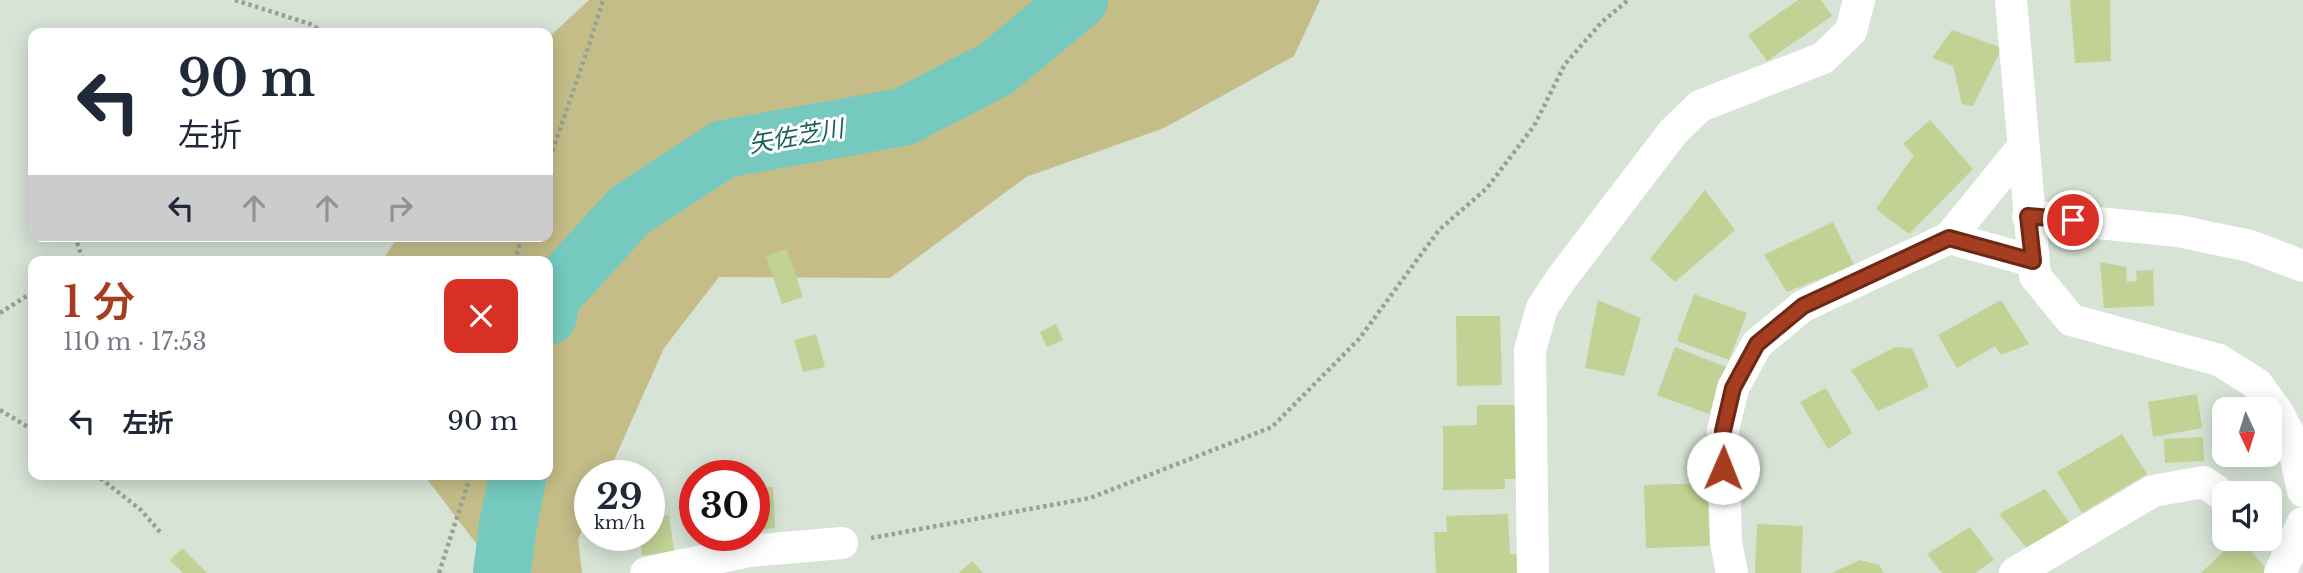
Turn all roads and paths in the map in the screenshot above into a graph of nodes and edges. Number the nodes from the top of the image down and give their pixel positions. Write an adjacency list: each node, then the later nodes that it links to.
1 (235, 0): 6 (path)
2 (603, 0): 8 (path)
3 (1628, 0): 23 (path)
4 (1859, 0): 27 (street)
5 (2011, 0): 7 (street)
6 (317, 28)
7 (2023, 147): 9 (street); 10 (street)
8 (553, 149)
9 (2028, 216): 11 (street); 12 (street)
10 (1949, 238): 11 (street); 28 (street)
11 (2033, 261): 20 (street)
12 (2303, 266)
13 (28, 295): 14 (path)
14 (0, 313)
15 (0, 410): 16 (path)
16 (28, 427)
17 (103, 480): 22 (path)
18 (469, 480): 25 (path)
19 (2212, 488): 29 (street)
20 (2303, 491)
21 (2303, 523): 24 (street)
22 (160, 531)
23 (842, 543): 26 (street)
24 (2282, 548)
25 (439, 573)
26 (646, 573)
27 (1533, 573)
28 (1732, 573)
29 (2015, 573)

